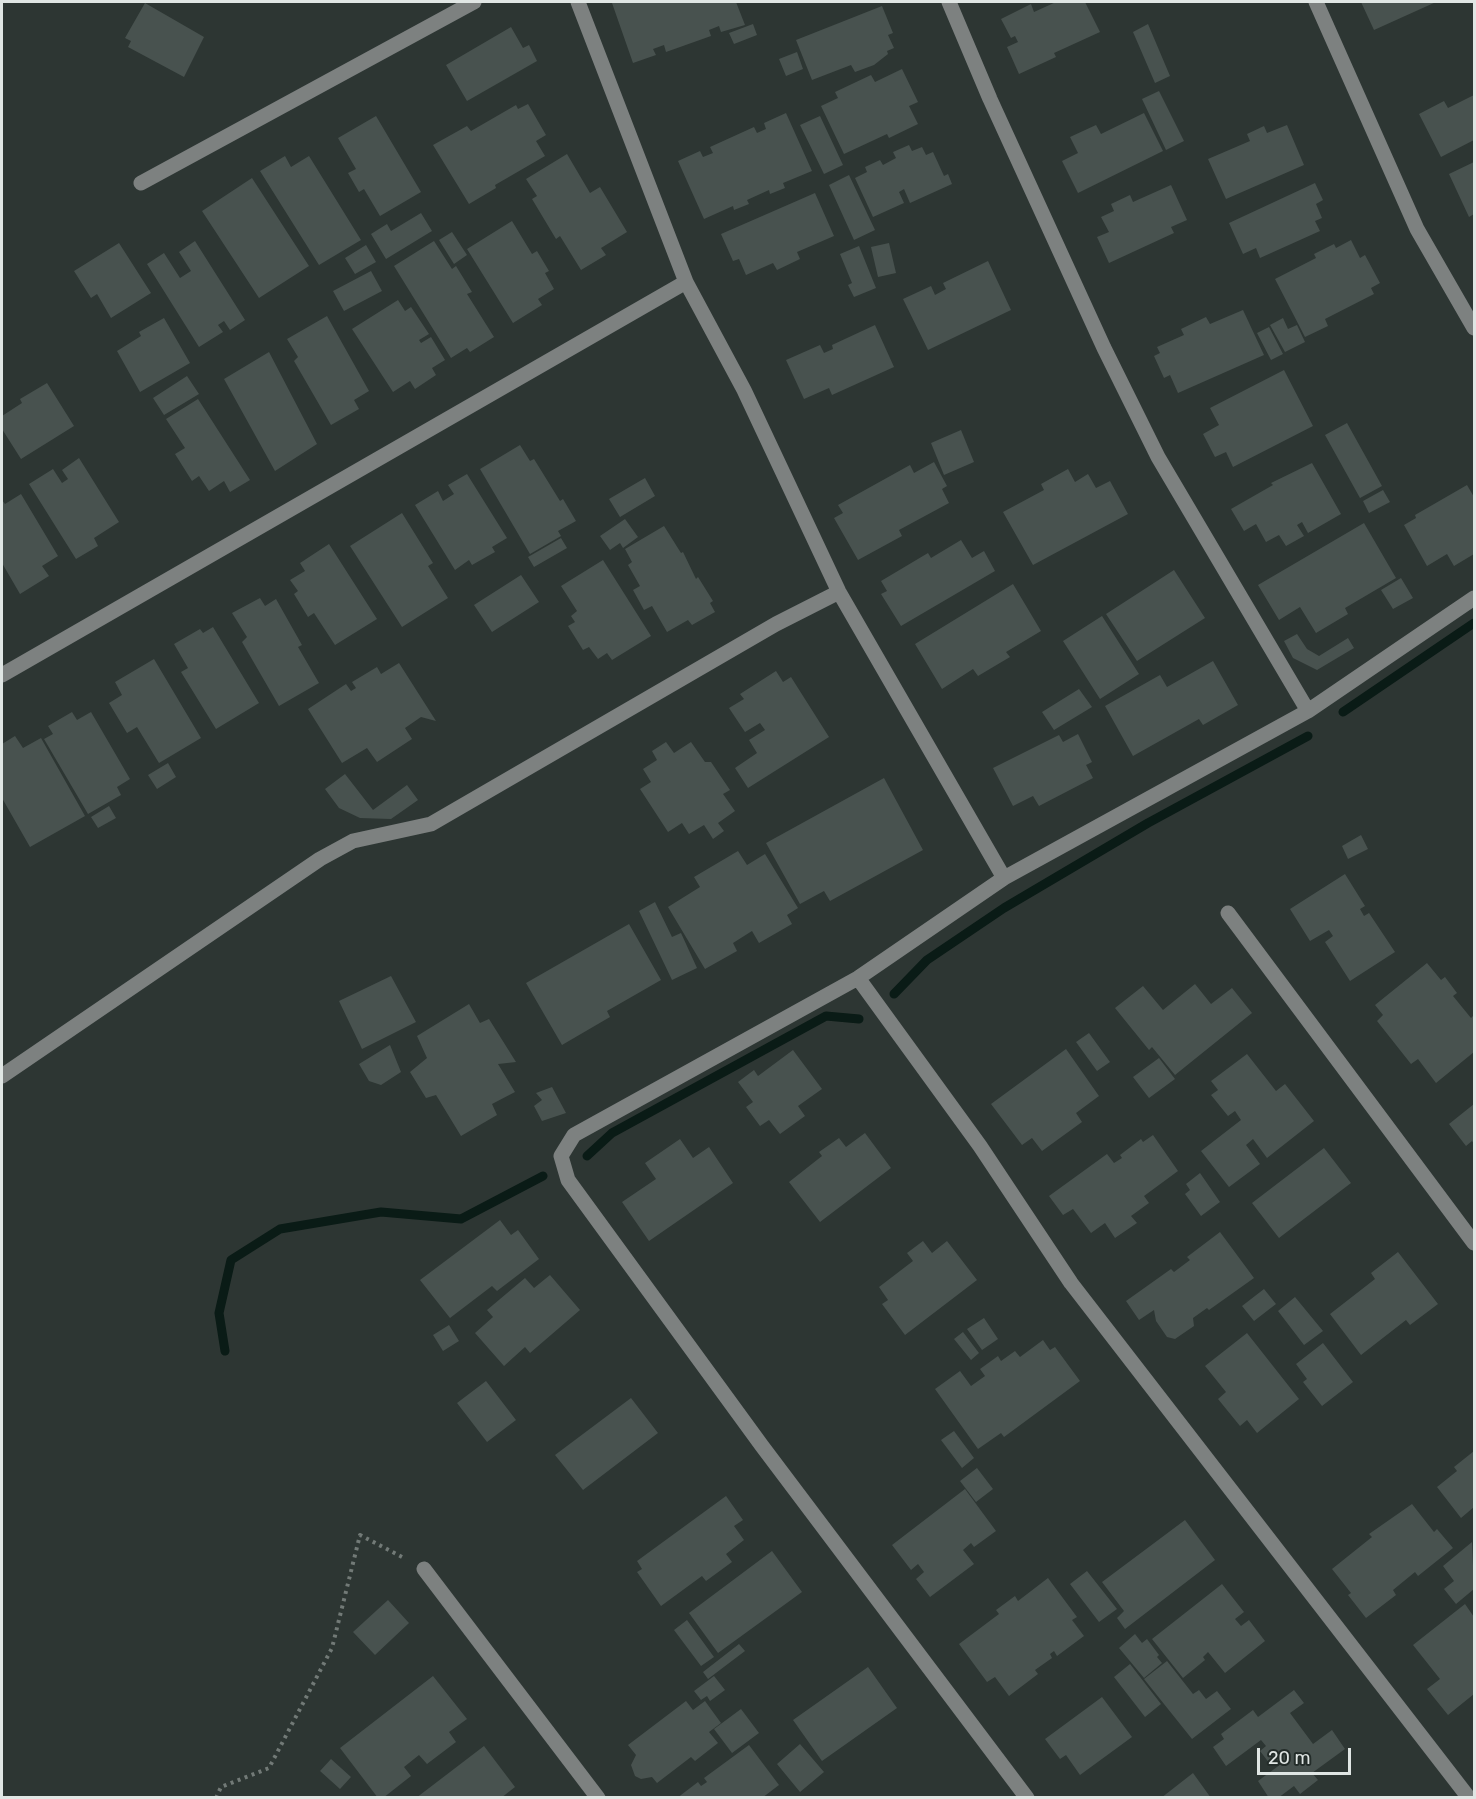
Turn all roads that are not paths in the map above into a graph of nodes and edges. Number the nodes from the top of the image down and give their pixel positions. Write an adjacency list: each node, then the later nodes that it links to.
1 (474, 2): 5 (street)
2 (578, 2): 6 (street)
3 (949, 2): 11 (street)
4 (1316, 2): 7 (street)
5 (141, 183)
6 (686, 282): 8 (street); 10 (street)
7 (1474, 328)
8 (838, 592): 12 (street); 15 (street)
9 (1474, 598): 11 (street)
10 (2, 675)
11 (1308, 711): 12 (street)
12 (1004, 878): 14 (street)
13 (1228, 913): 16 (street)
14 (858, 978): 19 (street); 20 (street)
15 (2, 1076)
16 (1474, 1243)
17 (424, 1569): 18 (street)
18 (598, 1797)
19 (1028, 1797)
20 (1469, 1797)

